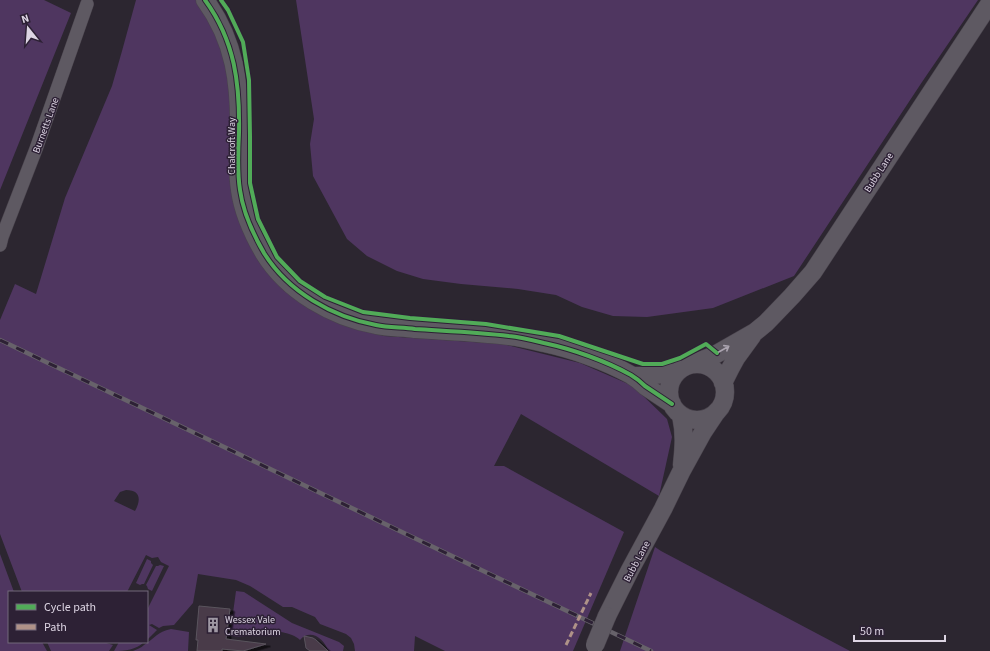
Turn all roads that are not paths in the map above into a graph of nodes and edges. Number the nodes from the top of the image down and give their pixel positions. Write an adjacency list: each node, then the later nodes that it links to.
1 (205, 0): 7 (main road, Chalcroft Way)
2 (990, 3): 5 (main road, Bubb Lane)
3 (87, 4): 4 (street, Burnetts Lane)
4 (0, 245)
5 (755, 332): 6 (main road, Bubb Lane, one-way to 5); 8 (main road, Bubb Lane)
6 (685, 368): 7 (main road, Chalcroft Way); 8 (main road); 9 (main road)
7 (633, 376): 9 (main road, Chalcroft Way)
8 (723, 384): 10 (main road)
9 (676, 410): 10 (main road); 11 (main road, Bubb Lane)
10 (717, 411): 11 (main road, Bubb Lane)
11 (681, 472): 12 (main road, Bubb Lane, bridge)
12 (594, 648)

